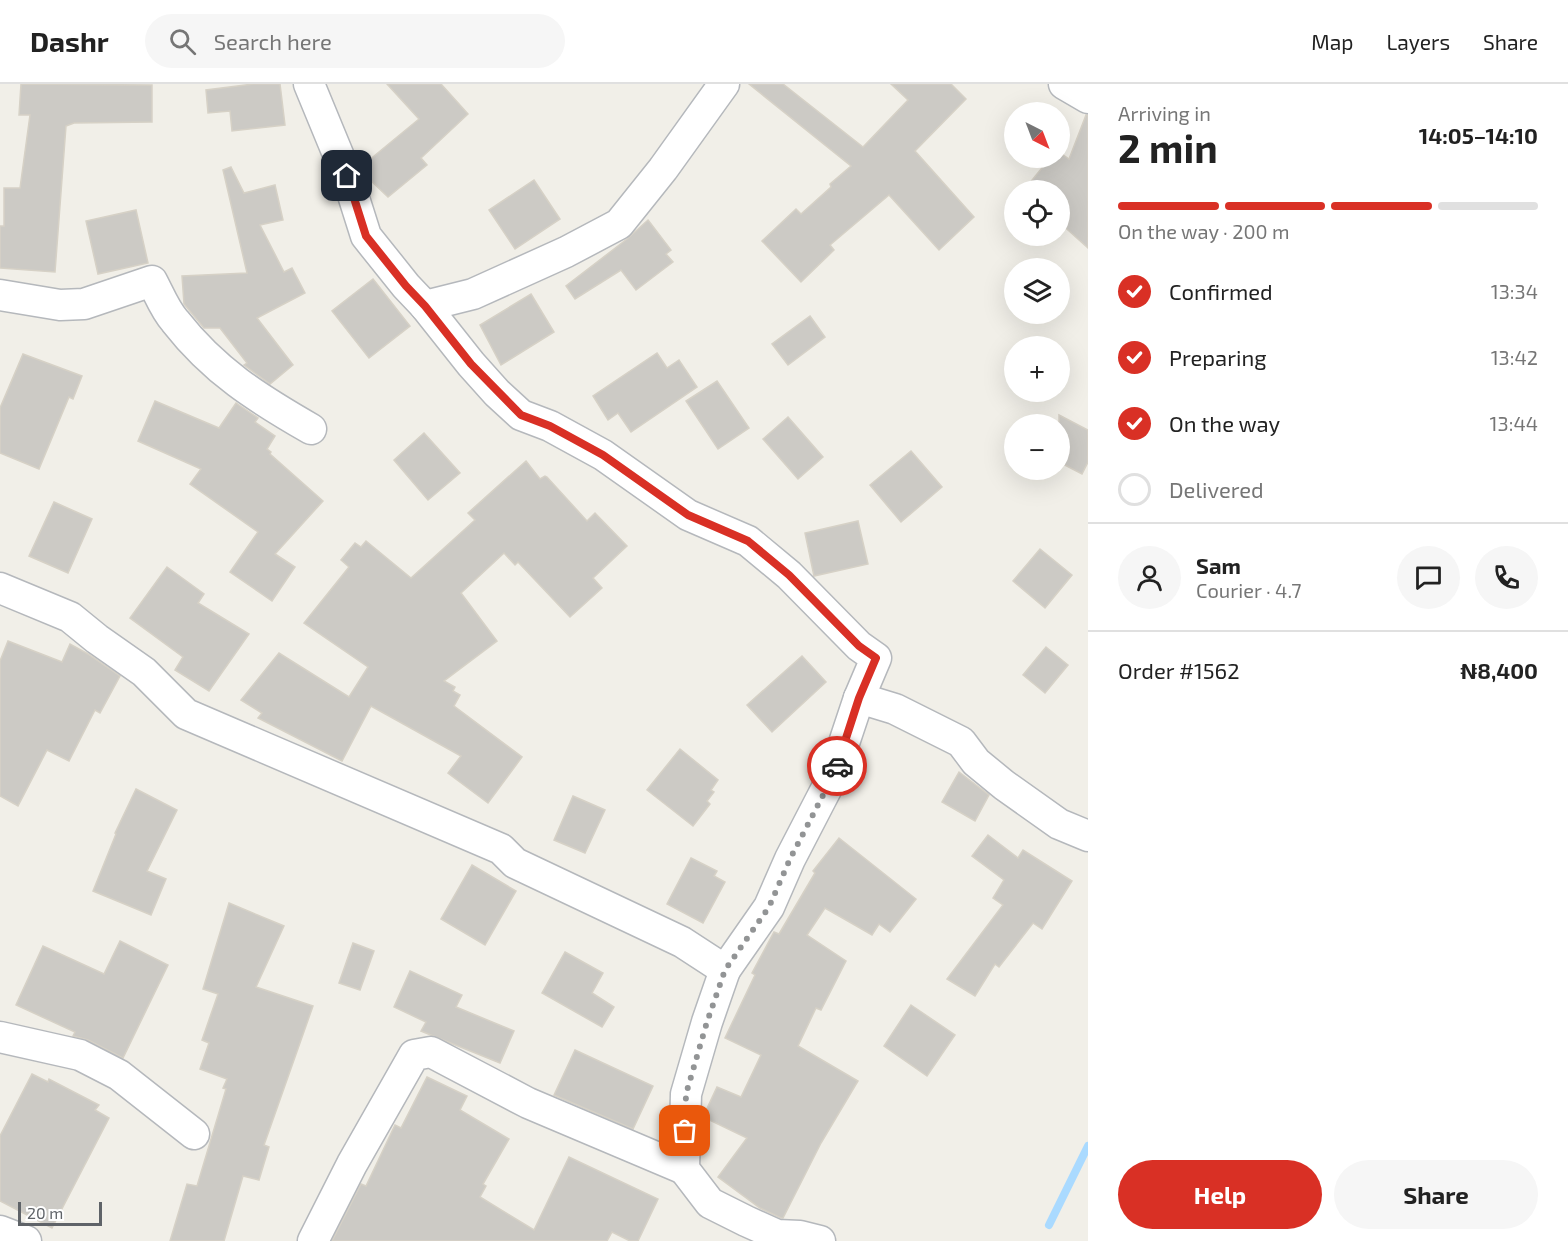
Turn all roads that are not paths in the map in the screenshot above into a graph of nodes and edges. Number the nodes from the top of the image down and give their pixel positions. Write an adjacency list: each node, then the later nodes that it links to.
1 (309, 84): 6 (street)
2 (724, 84): 6 (street)
3 (1064, 84): 4 (street)
4 (1088, 98)
5 (0, 295): 7 (street)
6 (425, 306): 9 (street)
7 (311, 429)
8 (0, 588): 11 (street)
9 (859, 698): 10 (street); 11 (street)
10 (1088, 836)
11 (725, 970): 14 (street)
12 (0, 1037): 13 (street)
13 (194, 1134)
14 (684, 1169): 17 (street); 18 (street)
15 (0, 1231): 16 (street)
16 (26, 1241)
17 (313, 1241)
18 (820, 1241)

